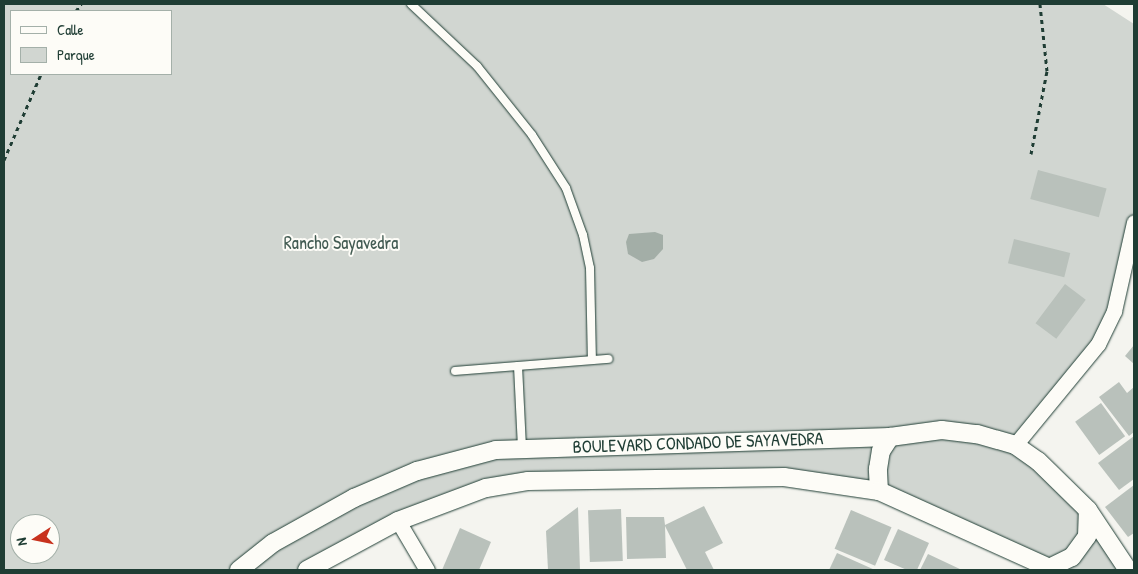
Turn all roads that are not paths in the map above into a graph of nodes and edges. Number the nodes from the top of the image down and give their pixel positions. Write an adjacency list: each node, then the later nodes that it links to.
1 (411, 4): 5 (lane)
2 (1134, 222): 3 (street)
3 (1130, 265): 9 (street)
4 (609, 359): 5 (lane)
5 (592, 360): 6 (lane)
6 (518, 366): 7 (lane); 10 (lane)
7 (455, 371)
8 (890, 437): 9 (street, BOULEVARD CONDADO DE SAYAVEDRA); 10 (street, BOULEVARD CONDADO DE SAYAVEDRA); 11 (street)
9 (1015, 446): 12 (street, BOULEVARD CONDADO DE SAYAVEDRA)
10 (522, 448): 15 (street, BOULEVARD CONDADO DE SAYAVEDRA)
11 (879, 491): 13 (street, BOULEVARD CONDADO DE SAYAVEDRA); 14 (street, BOULEVARD CONDADO DE SAYAVEDRA)
12 (1088, 510): 14 (street); 18 (street, BOULEVARD CONDADO DE SAYAVEDRA)
13 (398, 521): 16 (street, BOULEVARD CONDADO DE SAYAVEDRA); 17 (street)
14 (1052, 569)
15 (239, 570)
16 (308, 570)
17 (427, 570)
18 (1128, 570)

